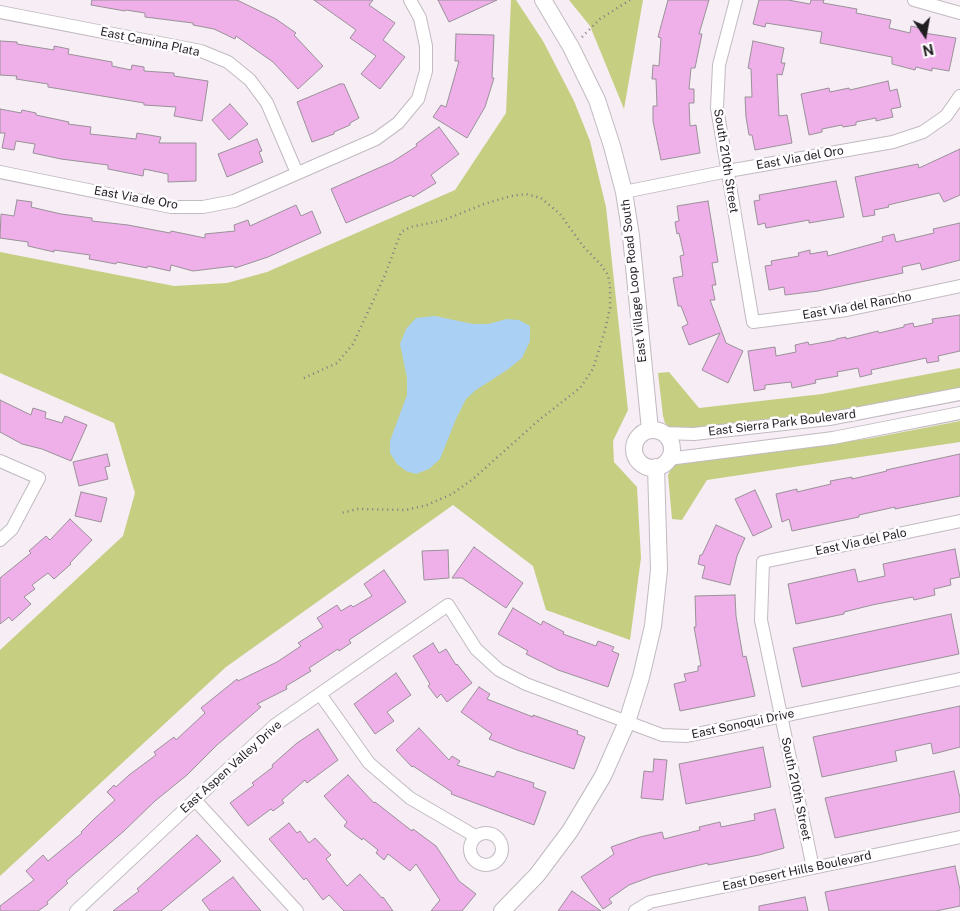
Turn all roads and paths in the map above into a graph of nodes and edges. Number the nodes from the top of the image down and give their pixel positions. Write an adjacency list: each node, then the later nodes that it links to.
1 (410, 0): 12 (street, East Via de Oro)
2 (543, 0): 8 (street, East Village Loop Road South)
3 (630, 0): 8 (path)
4 (736, 0): 10 (street, South 210th Street)
5 (914, 0): 7 (street)
6 (0, 12): 12 (street, East Camina Plata)
7 (960, 13)
8 (571, 47): 13 (street, East Village Loop Road South)
9 (960, 96): 10 (street, East Via del Oro)
10 (728, 171): 13 (street, East Via del Oro); 15 (street, South 210th Street)
11 (0, 172): 12 (street, East Via de Oro)
12 (297, 173)
13 (624, 192): 19 (street, East Village Loop Road South)
14 (960, 286): 15 (street, East Via del Rancho)
15 (752, 322)
16 (304, 378): 22 (path)
17 (960, 394): 19 (street, East Sierra Park Boulevard)
18 (960, 413): 21 (street, East Sierra Park Boulevard)
19 (657, 432): 21 (street); 21 (street)
20 (0, 462): 24 (street)
21 (662, 463): 30 (street)
22 (341, 513)
23 (960, 521): 25 (street, East Via del Palo)
24 (0, 540)
25 (763, 562): 29 (street, South 210th Street)
26 (448, 605): 28 (street, East Aspen Valley Drive); 30 (street, East Sonoqui Drive)
27 (960, 679): 29 (street, East Sonoqui Drive)
28 (320, 694): 31 (street, East Aspen Valley Drive); 32 (street)
29 (781, 716): 30 (street, East Sonoqui Drive); 34 (street, South 210th Street)
30 (627, 722): 37 (street)
31 (195, 800): 35 (street, East Aspen Valley Drive); 36 (street)
32 (475, 836)
33 (960, 837): 34 (street, East Desert Hills Boulevard)
34 (813, 868): 38 (street, East Desert Hills Boulevard)
35 (82, 909)
36 (297, 911)
37 (502, 911)
38 (635, 911)

